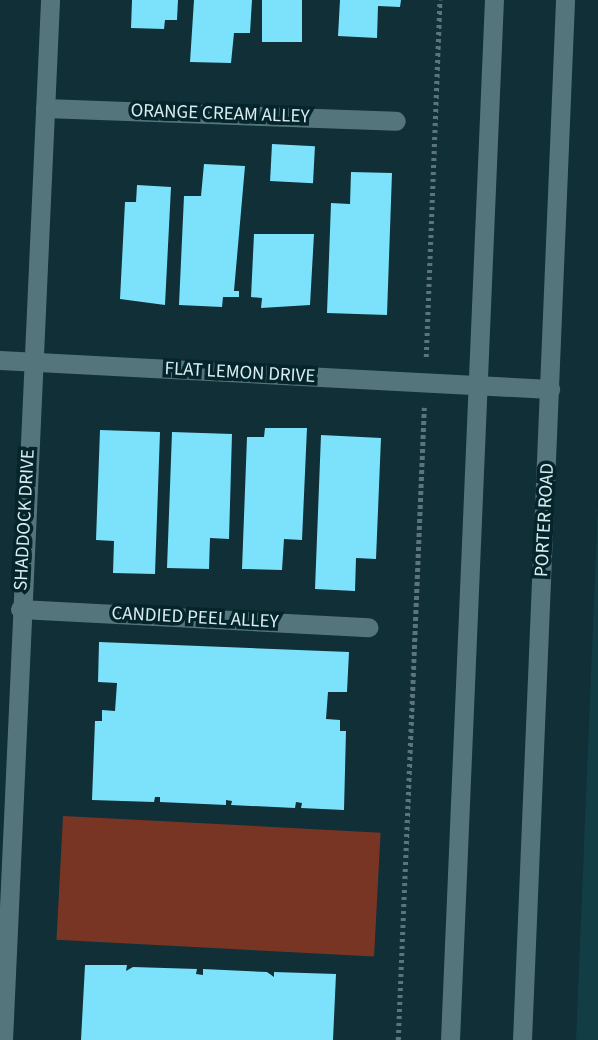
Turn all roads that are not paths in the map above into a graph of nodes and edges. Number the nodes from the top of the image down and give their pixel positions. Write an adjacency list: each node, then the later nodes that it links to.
1 (50, 0): 4 (street, SHADDOCK DRIVE)
2 (494, 0): 8 (street)
3 (565, 0): 9 (street, PORTER ROAD)
4 (45, 108): 5 (street, ORANGE CREAM ALLEY); 7 (street, SHADDOCK DRIVE)
5 (396, 121)
6 (0, 360): 7 (street, FLAT LEMON DRIVE)
7 (33, 362): 8 (street, FLAT LEMON DRIVE); 10 (street, SHADDOCK DRIVE)
8 (480, 386): 9 (street, FLAT LEMON DRIVE); 13 (street)
9 (550, 389): 14 (street, PORTER ROAD)
10 (20, 609): 11 (street, CANDIED PEEL ALLEY); 12 (street, SHADDOCK DRIVE)
11 (369, 627)
12 (3, 1040)
13 (450, 1040)
14 (522, 1040)

